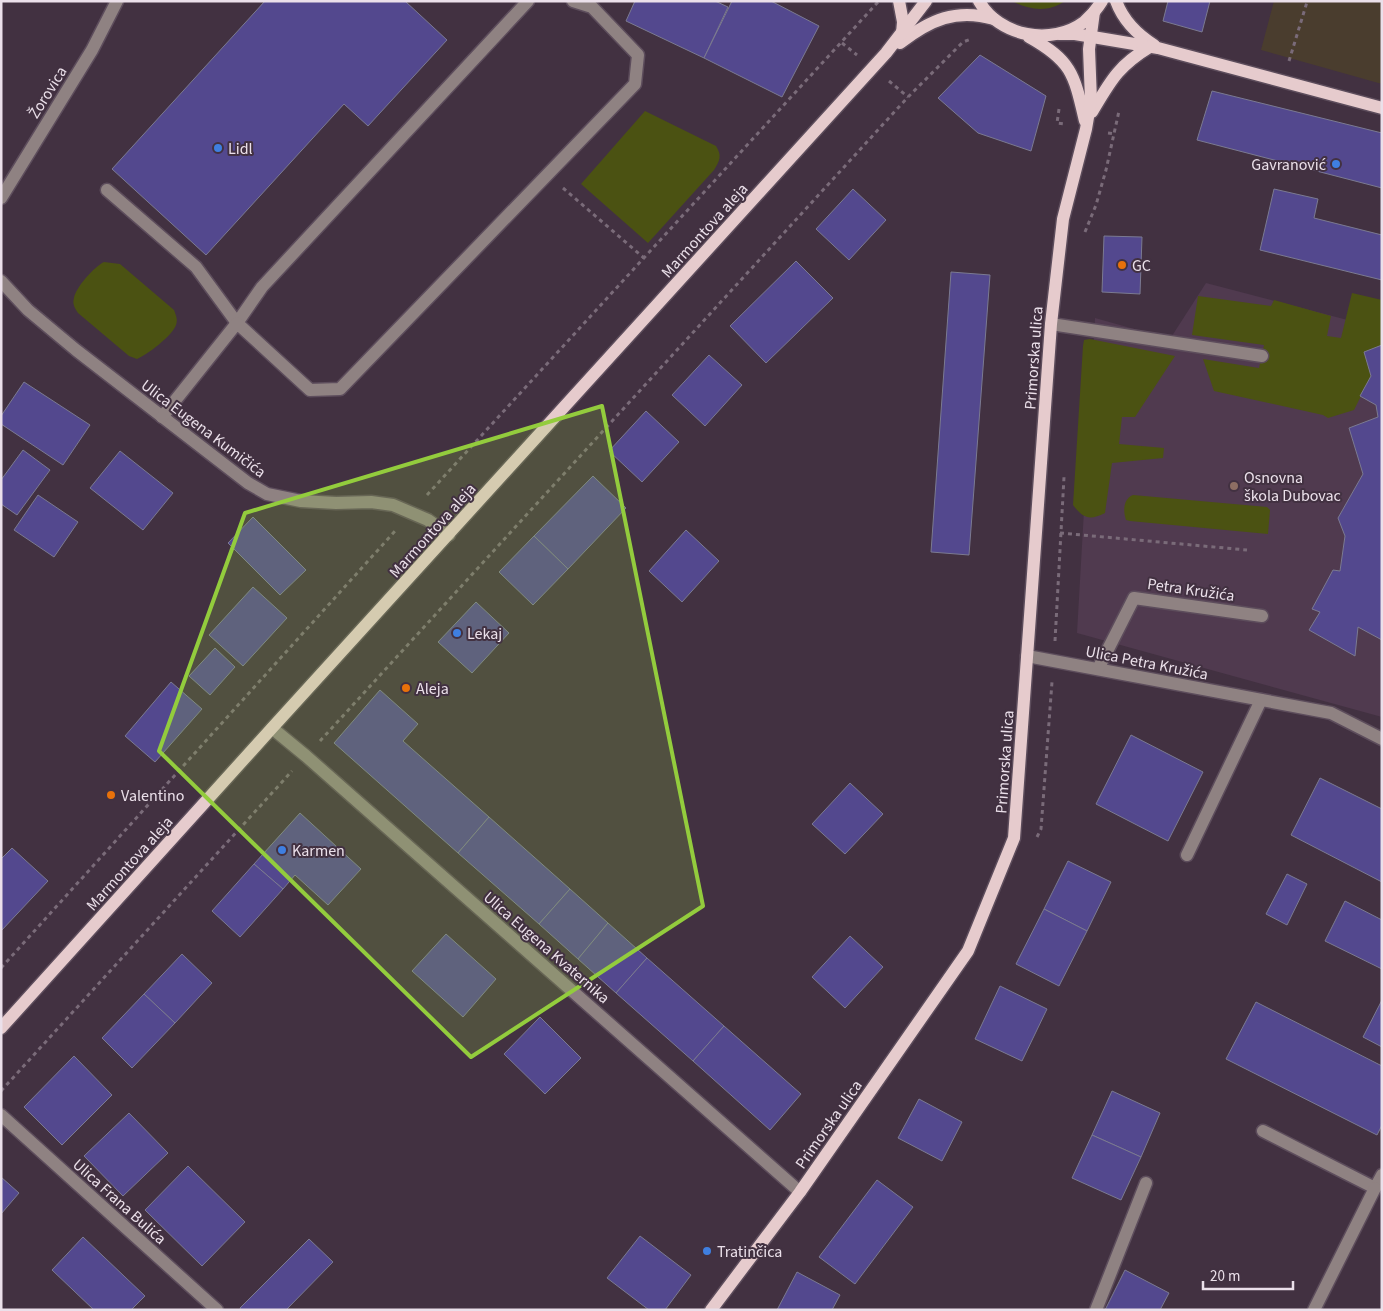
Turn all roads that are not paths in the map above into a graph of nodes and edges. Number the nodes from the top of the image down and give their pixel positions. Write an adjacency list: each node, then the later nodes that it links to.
1 (117, 1): 20 (street, Žorovica)
2 (528, 1): 22 (street)
3 (573, 1): 22 (street)
4 (899, 1): 11 (main road)
5 (926, 1): 11 (main road, Marmontova aleja)
6 (979, 1): 10 (main road)
7 (1102, 1): 9 (main road)
8 (1116, 1): 15 (main road)
9 (1094, 12): 13 (main road); 14 (main road, Primorska ulica)
10 (994, 19): 12 (main road); 16 (main road, Marmontova aleja)
11 (902, 33): 16 (main road, Marmontova aleja)
12 (1024, 34): 13 (main road); 18 (main road, Primorska ulica)
13 (1059, 34): 14 (main road)
14 (1090, 36): 15 (main road); 18 (main road, Primorska ulica)
15 (1154, 47): 17 (main road); 18 (main road)
16 (886, 53): 26 (main road, Marmontova aleja)
17 (1382, 108)
18 (1087, 123): 23 (main road, Primorska ulica)
19 (107, 190): 22 (street)
20 (1, 198)
21 (1, 281): 25 (street, Ulica Eugena Kumičića)
22 (237, 323): 25 (street)
23 (1051, 324): 24 (street); 28 (main road, Primorska ulica)
24 (1262, 356)
25 (162, 417): 26 (street, Ulica Eugena Kumičića)
26 (449, 535): 31 (main road, Marmontova aleja)
27 (1262, 616): 29 (street, Petra Kružića)
28 (1028, 656): 29 (street, Ulica Petra Kružića); 40 (main road, Primorska ulica)
29 (1098, 669): 30 (street, Ulica Petra Kružića)
30 (1261, 700): 32 (street, Ulica Petra Kružića); 33 (street)
31 (272, 728): 34 (main road, Marmontova aleja); 40 (street, Ulica Eugena Kvaternika)
32 (1382, 739)
33 (1187, 855)
34 (1, 1028)
35 (1, 1115): 41 (street, Ulica Frana Bulića)
36 (1263, 1131): 39 (street)
37 (1382, 1175): 39 (street)
38 (1146, 1183): 43 (street)
39 (1375, 1188): 44 (street)
40 (800, 1192): 42 (main road, Primorska ulica)
41 (217, 1310)
42 (711, 1310)
43 (1096, 1310)
44 (1314, 1310)

